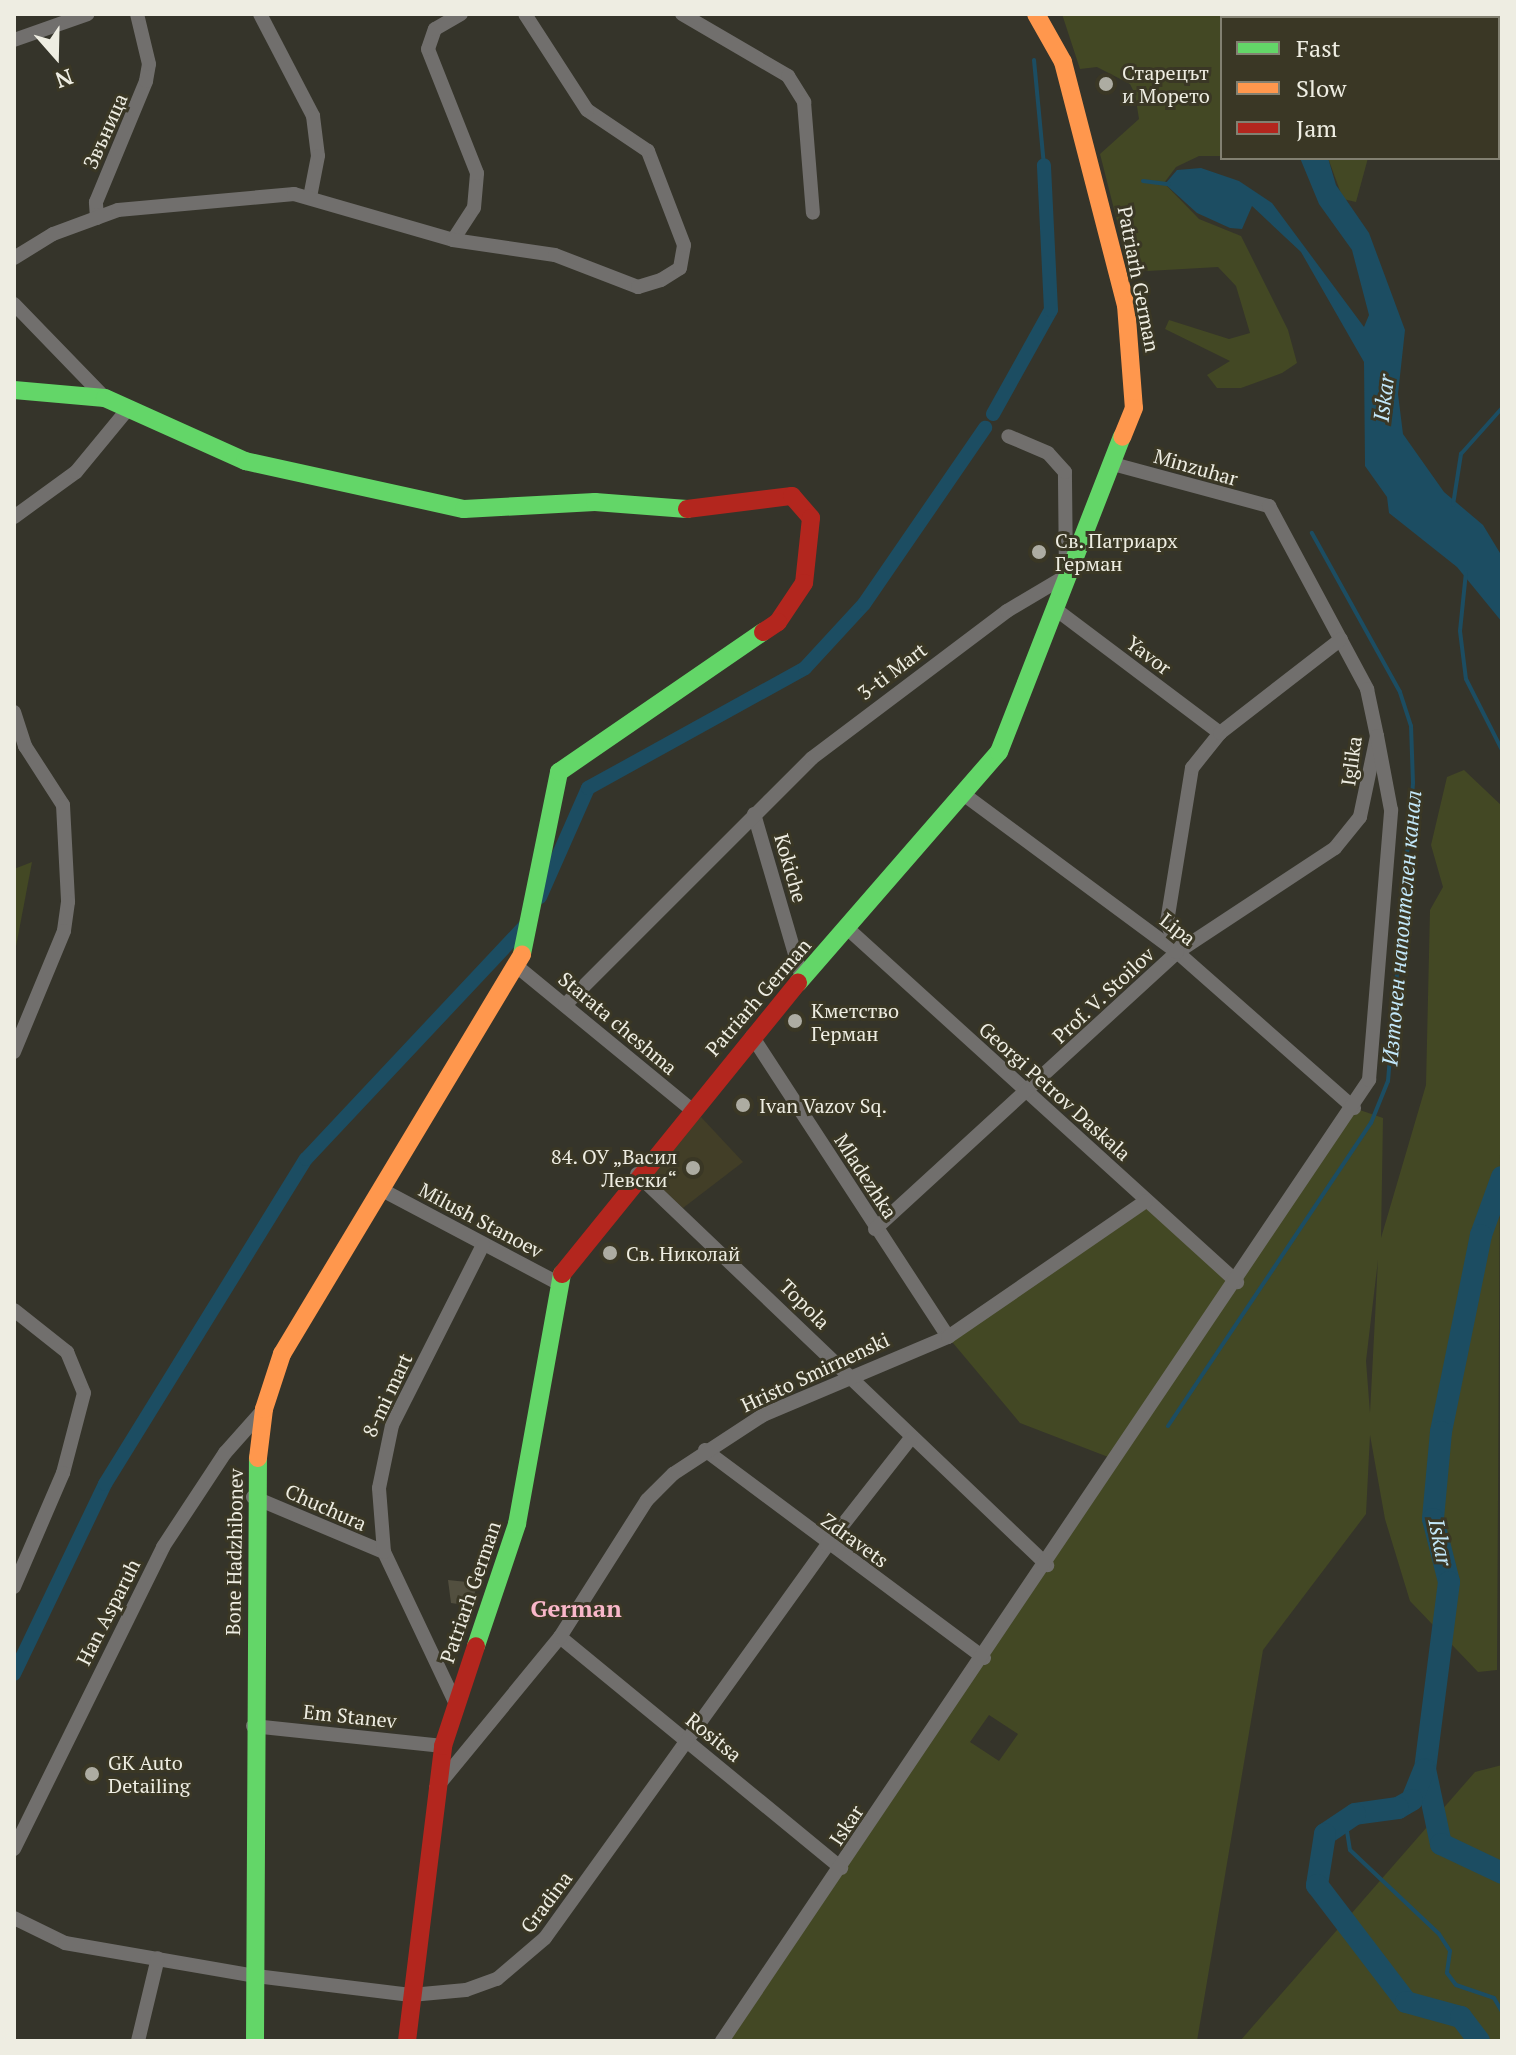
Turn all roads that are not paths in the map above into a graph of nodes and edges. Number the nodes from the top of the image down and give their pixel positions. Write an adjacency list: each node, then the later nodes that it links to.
1 (88, 14): 8 (street)
2 (137, 14): 11 (street, Звъница)
3 (260, 14): 9 (street)
4 (461, 14): 12 (street)
5 (525, 14): 12 (street)
6 (682, 14): 10 (street)
7 (1036, 14): 19 (street, Patriarh German)
8 (14, 40)
9 (310, 197): 11 (street); 12 (street)
10 (813, 213)
11 (97, 218): 13 (street)
12 (453, 240)
13 (14, 258)
14 (14, 304): 16 (street)
15 (14, 390): 16 (street)
16 (105, 398): 17 (street, Bone Hadzhibonev)
17 (128, 409): 21 (street); 32 (street, Bone Hadzhibonev)
18 (1008, 436): 22 (street)
19 (1113, 464): 20 (street, Minzuhar); 22 (street, Patriarh German)
20 (1269, 506): 24 (street, Iglika)
21 (14, 517)
22 (1066, 576): 23 (street, Patriarh German); 29 (street, 3-ti Mart)
23 (1054, 608): 26 (street, Yavor); 28 (street, Patriarh German)
24 (1341, 639): 26 (street, Prof. V. Stoilov); 27 (street, Iglika)
25 (14, 712): 36 (street)
26 (1220, 733): 31 (street, Prof. V. Stoilov)
27 (1377, 736): 31 (street, Iglika); 38 (street, Iskar)
28 (966, 796): 30 (street, Patriarh German); 31 (street, Lipa)
29 (754, 814): 33 (street, Kokiche); 34 (street, 3-ti Mart)
30 (847, 928): 33 (street, Patriarh German); 37 (street, Georgi Petrov Daskala)
31 (1177, 952): 37 (street, Prof. V. Stoilov); 38 (street, Lipa)
32 (519, 968): 34 (street, Starata cheshma); 41 (street, Bone Hadzhibonev)
33 (802, 978): 35 (street, Patriarh German)
34 (565, 1005): 39 (street, Starata cheshma)
35 (752, 1036): 39 (street, Patriarh German); 43 (street, Mladezhka)
36 (14, 1052)
37 (1028, 1095): 42 (street, Georgi Petrov Daskala); 43 (street, Prof. V. Stoilov)
38 (1354, 1108): 45 (street, Iskar)
39 (692, 1110): 40 (street, Patriarh German)
40 (637, 1174): 46 (street, Patriarh German); 49 (street, Topola)
41 (386, 1192): 44 (street, Milush Stanoev); 50 (street, Bone Hadzhibonev)
42 (1146, 1201): 45 (street, Georgi Petrov Daskala); 48 (street, Hristo Smirnenski)
43 (875, 1229): 48 (street, Mladezhka)
44 (483, 1245): 46 (street, Milush Stanoev); 55 (street, 8-mi mart)
45 (1237, 1282): 56 (street, Iskar)
46 (558, 1283): 60 (street, Patriarh German)
47 (14, 1310): 57 (street)
48 (948, 1337): 49 (street, Hristo Smirnenski)
49 (848, 1374): 51 (street, Topola); 52 (street, Hristo Smirnenski)
50 (264, 1409): 53 (street, Bone Hadzhibonev); 65 (street, Han Asparuh)
51 (910, 1439): 54 (street, Gradina); 56 (street, Topola)
52 (705, 1450): 54 (street, Zdravets); 58 (street, Hristo Smirnenski)
53 (253, 1497): 55 (street, Chuchura); 61 (street, Bone Hadzhibonev)
54 (827, 1545): 59 (street, Zdravets); 62 (street, Gradina)
55 (384, 1552): 60 (street, 8-mi mart)
56 (1047, 1565): 59 (street, Iskar)
57 (14, 1587)
58 (560, 1637): 62 (street, Rositsa); 64 (street, Hristo Smirnenski)
59 (984, 1658): 66 (street, Iskar)
60 (455, 1702): 63 (street, Patriarh German)
61 (253, 1726): 63 (street, Em Stanev); 69 (street, Bone Hadzhibonev)
62 (688, 1741): 66 (street, Rositsa); 70 (street, Gradina)
63 (443, 1746): 64 (street, Patriarh German)
64 (435, 1789): 70 (street, Patriarh German)
65 (14, 1849)
66 (841, 1868): 74 (street, Iskar)
67 (14, 1918): 68 (street, Gradina)
68 (158, 1958): 69 (street, Gradina); 71 (street)
69 (256, 1976): 70 (street, Gradina); 72 (street, Bone Hadzhibonev)
70 (411, 1995): 73 (street, Patriarh German)
71 (138, 2041)
72 (255, 2041)
73 (407, 2041)
74 (722, 2041)

